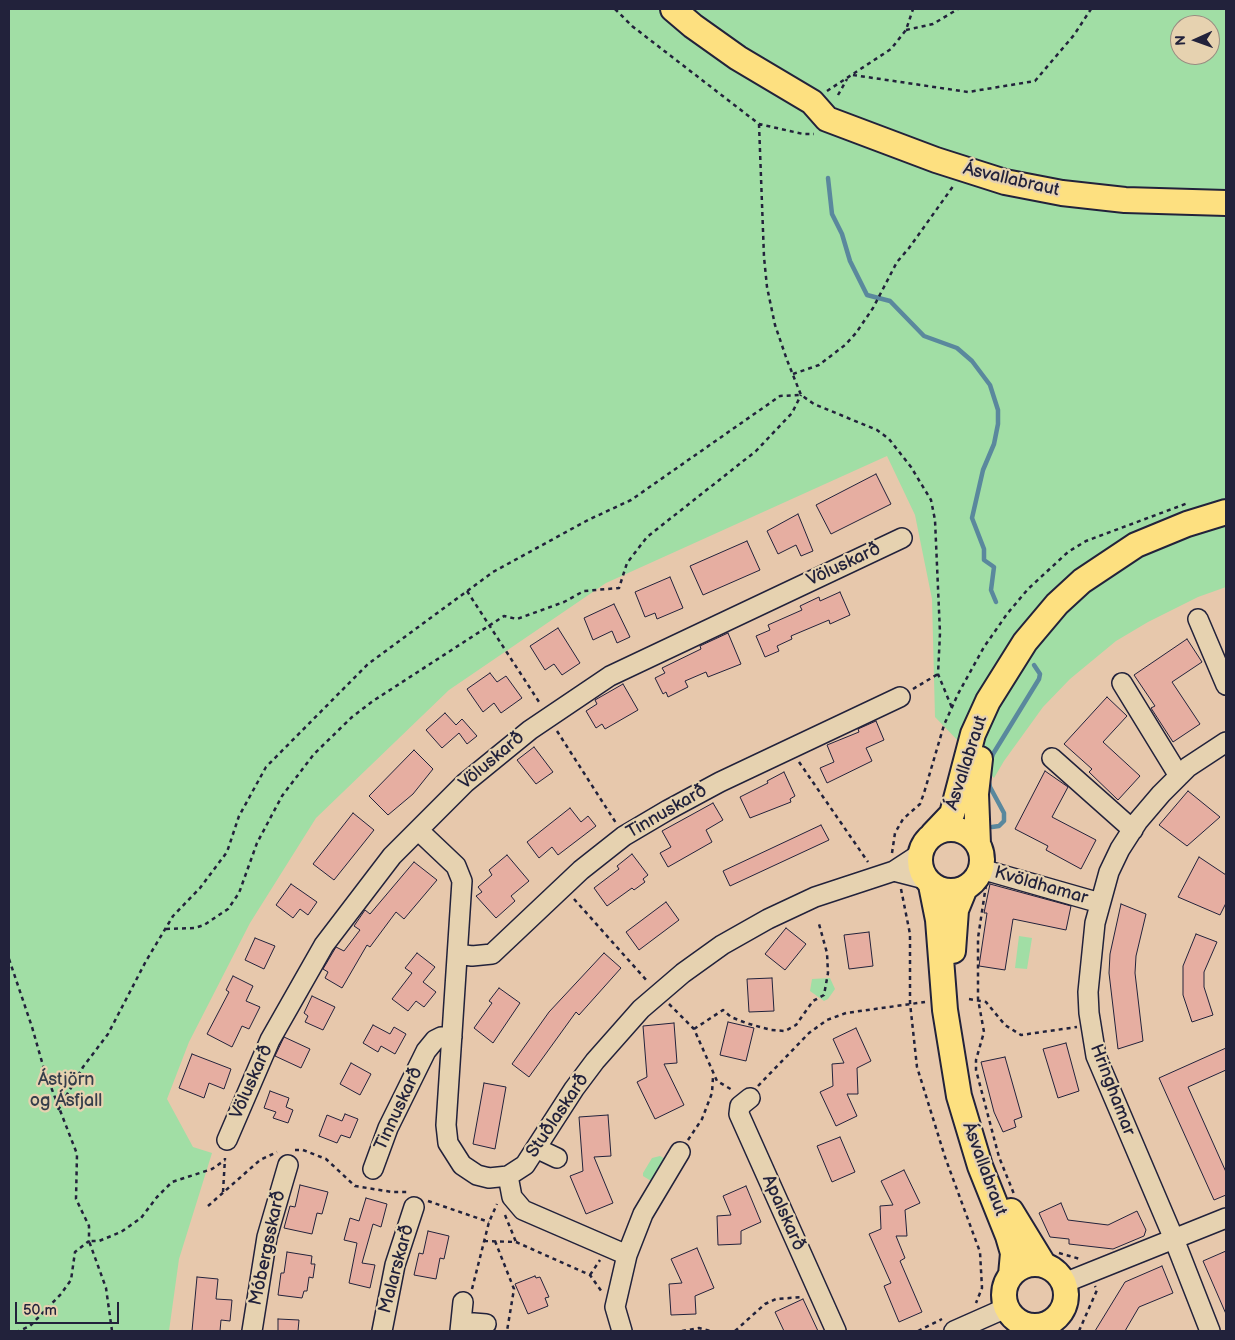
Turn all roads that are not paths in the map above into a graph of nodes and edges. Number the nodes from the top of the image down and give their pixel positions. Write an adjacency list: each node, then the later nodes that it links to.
1 (674, 9): 2 (main road, Ásvallabraut)
2 (812, 102): 3 (main road, Ásvallabraut); 4 (main road, Ásvallabraut)
3 (1226, 188)
4 (1226, 203)
5 (1226, 512): 17 (main road, Ásvallabraut)
6 (1226, 527): 18 (main road, Ásvallabraut)
7 (902, 538): 15 (street, Völuskarð)
8 (1198, 619): 10 (street)
9 (1122, 683): 14 (street)
10 (1226, 685)
11 (900, 696): 25 (street, Tinnuskarð)
12 (1226, 742): 14 (street, Hringhamar)
13 (1052, 758): 16 (street)
14 (1179, 776): 16 (street, Hringhamar)
15 (418, 830): 25 (street); 28 (street, Völuskarð)
16 (1133, 830): 24 (street, Hringhamar)
17 (934, 834): 18 (main road); 19 (main road)
18 (978, 844): 20 (main road)
19 (920, 854): 21 (street, Stuðlaskarð); 22 (main road)
20 (985, 871): 23 (main road); 24 (street, Kvöldhamar)
21 (890, 877): 22 (street); 29 (street, Stuðlaskarð)
22 (928, 882): 23 (main road); 40 (main road, Ásvallabraut)
23 (964, 888): 39 (main road, Ásvallabraut)
24 (1100, 903): 37 (street, Hringhamar)
25 (458, 954): 26 (street)
26 (452, 1037): 33 (street, Tinnuskarð); 34 (street)
27 (746, 1093): 51 (street, Apalskarð)
28 (227, 1140)
29 (536, 1148): 31 (street); 34 (street, Stuðlaskarð)
30 (680, 1152): 38 (street)
31 (557, 1158)
32 (288, 1166): 48 (street, Móbergsskarð)
33 (373, 1169)
34 (501, 1176): 38 (street)
35 (411, 1199): 49 (street, Malarskarð)
36 (1226, 1218): 37 (street)
37 (1174, 1239): 41 (street); 53 (street, Hringhamar)
38 (627, 1255): 50 (street)
39 (1048, 1257): 40 (main road); 41 (main road)
40 (1011, 1274): 43 (main road)
41 (1064, 1283): 45 (main road)
42 (463, 1302): 46 (street)
43 (1006, 1308): 47 (main road); 52 (street)
44 (486, 1324): 46 (street)
45 (1058, 1324): 47 (main road)
46 (460, 1326)
47 (1032, 1329)
48 (252, 1331)
49 (382, 1331)
50 (622, 1331)
51 (836, 1331)
52 (954, 1331)
53 (1210, 1331)

